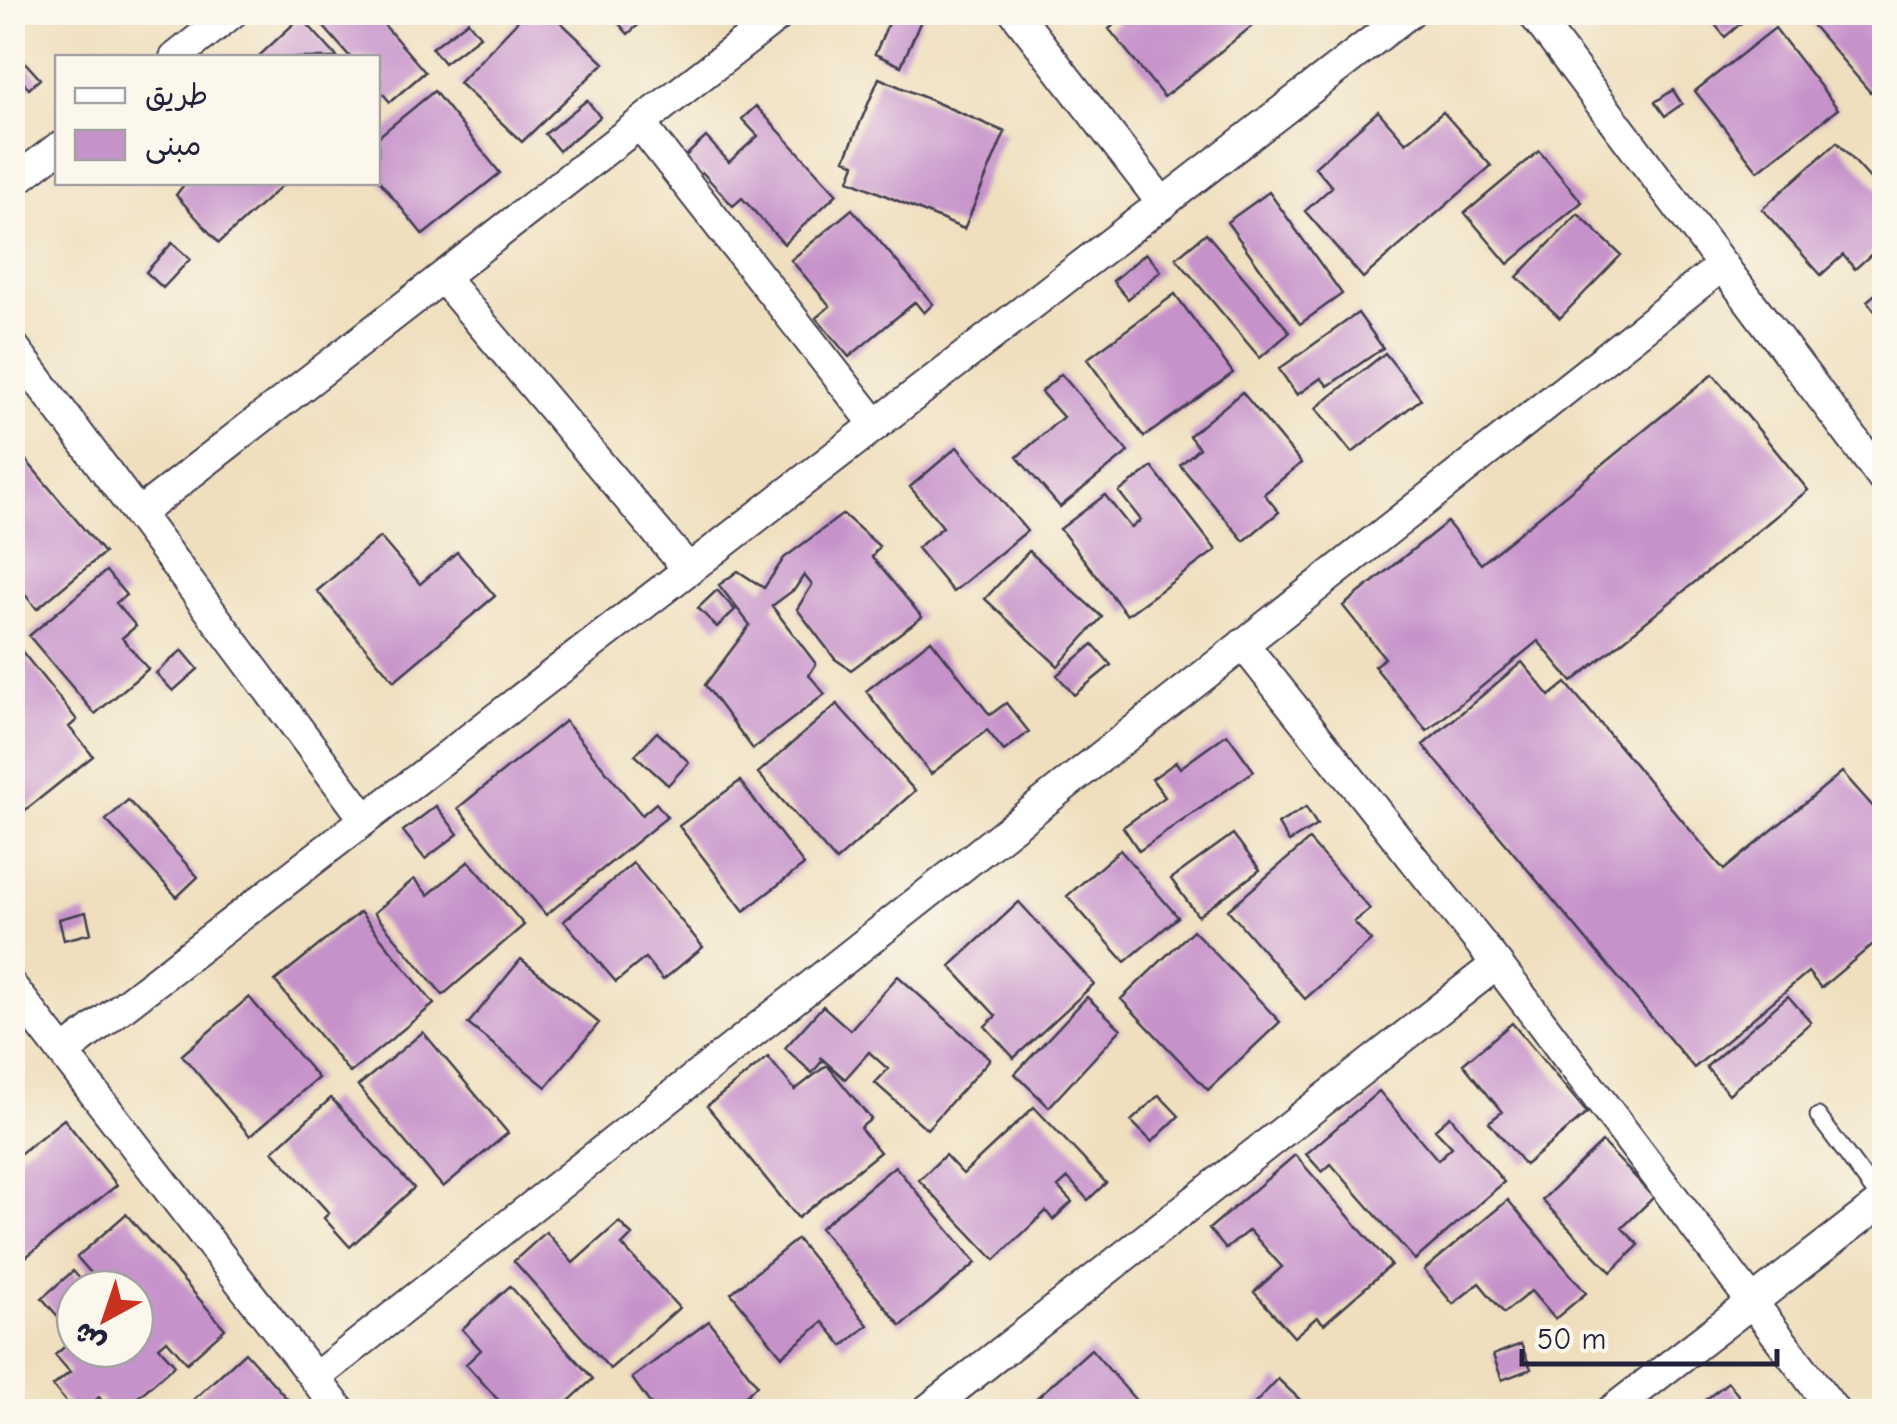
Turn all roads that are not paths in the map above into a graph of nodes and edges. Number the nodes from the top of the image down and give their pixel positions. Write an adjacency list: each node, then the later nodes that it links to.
1 (233, 12): 6 (street)
2 (783, 12): 7 (street)
3 (1015, 12): 10 (street)
4 (1410, 12): 10 (street)
5 (1532, 12): 11 (street)
6 (179, 55)
7 (640, 124): 12 (street); 14 (street)
8 (55, 150): 9 (street)
9 (12, 183)
10 (1163, 204): 14 (street)
11 (1722, 265): 15 (street); 18 (street)
12 (443, 278): 16 (street); 17 (street)
13 (12, 346): 16 (street)
14 (876, 424): 17 (street)
15 (1884, 480)
16 (138, 514): 19 (street)
17 (689, 570): 19 (street)
18 (1244, 644): 20 (street); 26 (street)
19 (366, 819): 22 (street)
20 (1497, 964): 25 (street); 28 (street)
21 (12, 987): 22 (street)
22 (64, 1053): 26 (street)
23 (1818, 1116): 24 (lane)
24 (1883, 1201): 25 (street)
25 (1751, 1303): 29 (street); 30 (street)
26 (315, 1378): 27 (street)
27 (341, 1412)
28 (924, 1412)
29 (1610, 1412)
30 (1835, 1412)

